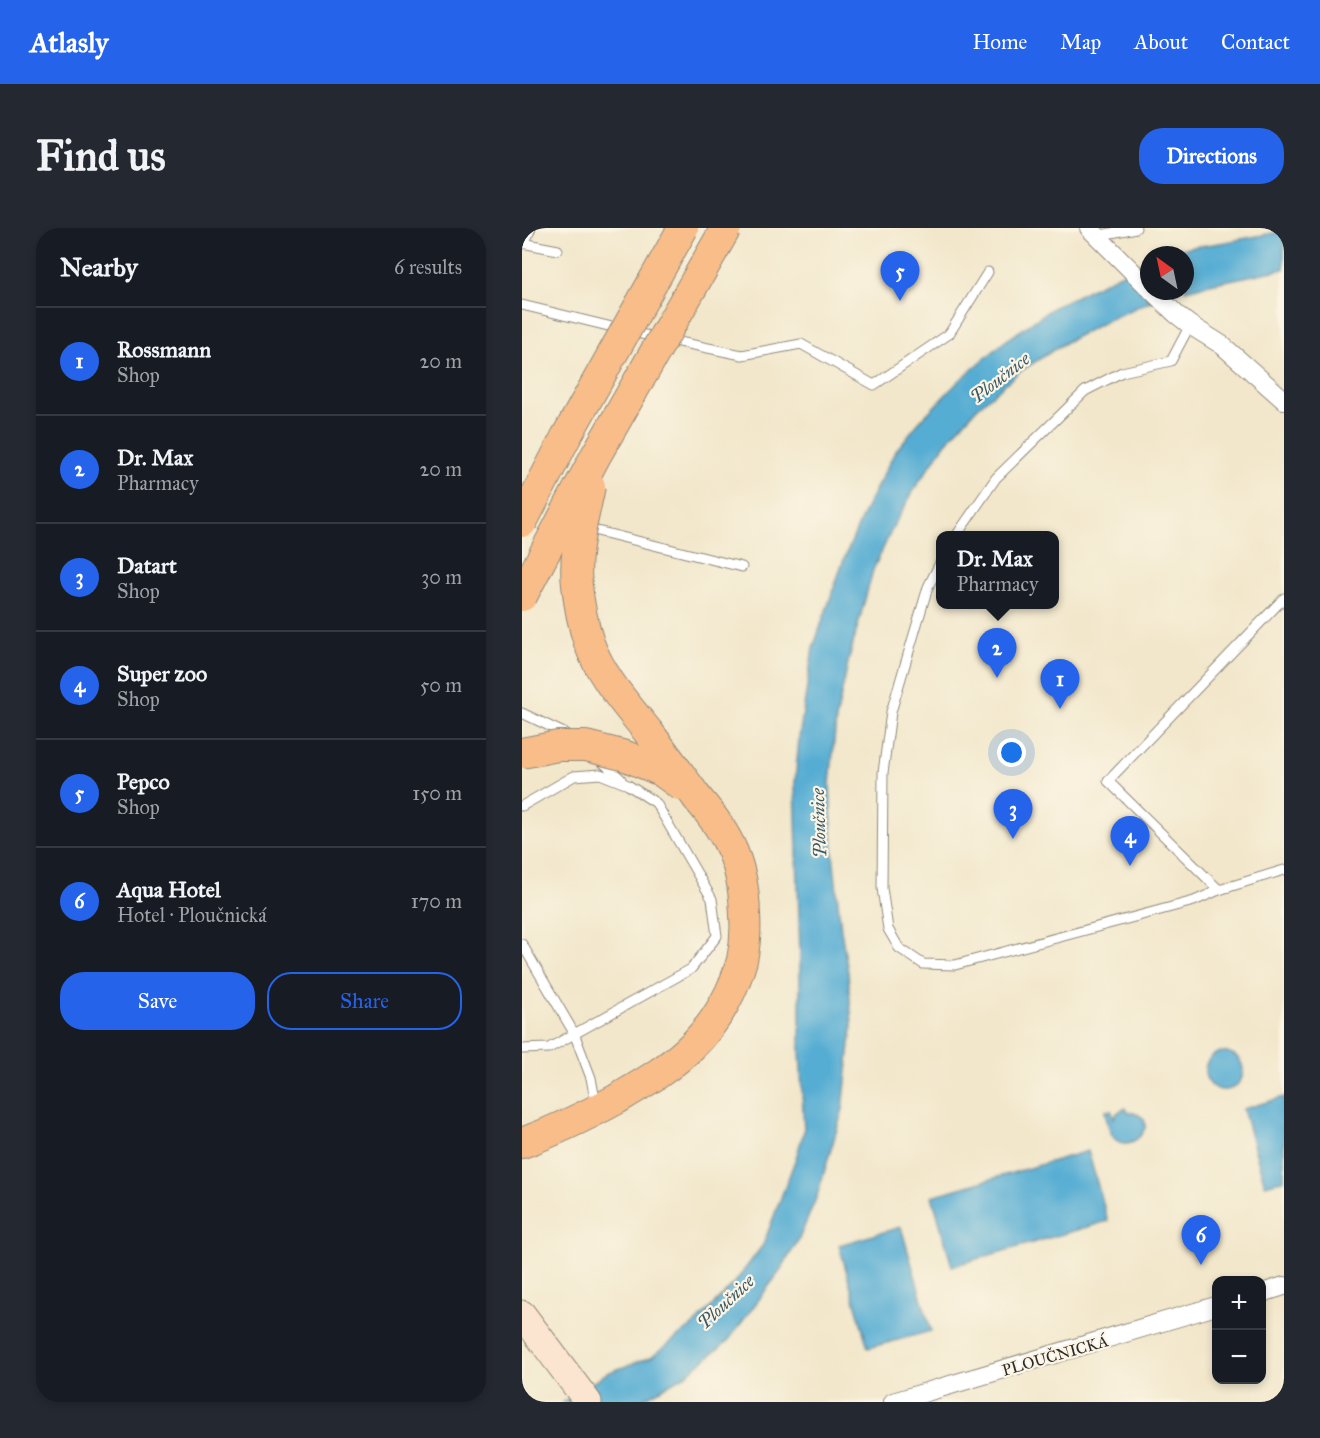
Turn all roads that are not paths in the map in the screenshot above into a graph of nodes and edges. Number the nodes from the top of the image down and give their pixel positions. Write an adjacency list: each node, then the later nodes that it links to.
1 (526, 228): 6 (street)
2 (684, 228): 17 (main road, bridge)
3 (726, 228): 15 (main road, bridge)
4 (1136, 228): 5 (lane)
5 (1096, 236): 10 (street)
6 (522, 238)
7 (522, 243): 8 (lane)
8 (558, 250)
9 (988, 272): 12 (lane)
10 (1140, 279)
11 (1162, 300): 13 (street)
12 (522, 305)
13 (1183, 320): 14 (street); 19 (lane)
14 (1284, 400)
15 (595, 457): 22 (main road, bridge); 27 (main road, bridge)
16 (522, 512): 17 (lane)
17 (528, 519)
18 (557, 521): 20 (lane)
19 (959, 531)
20 (742, 567)
21 (936, 571): 30 (lane)
22 (522, 596)
23 (1284, 598): 30 (lane)
24 (522, 712): 26 (lane)
25 (522, 753): 27 (main road, bridge)
26 (627, 784): 28 (lane); 32 (lane)
27 (698, 799): 34 (main road)
28 (522, 806)
29 (1284, 870): 30 (lane)
30 (1219, 890)
31 (522, 944): 32 (lane)
32 (574, 1033): 33 (lane); 34 (lane)
33 (522, 1049)
34 (597, 1110): 35 (main road)
35 (522, 1143)
36 (1284, 1286): 37 (street)
37 (1266, 1292)
38 (1212, 1307): 41 (street, PLOUČNICKÁ)
39 (522, 1314): 40 (main road)
40 (588, 1402)
41 (893, 1402)

